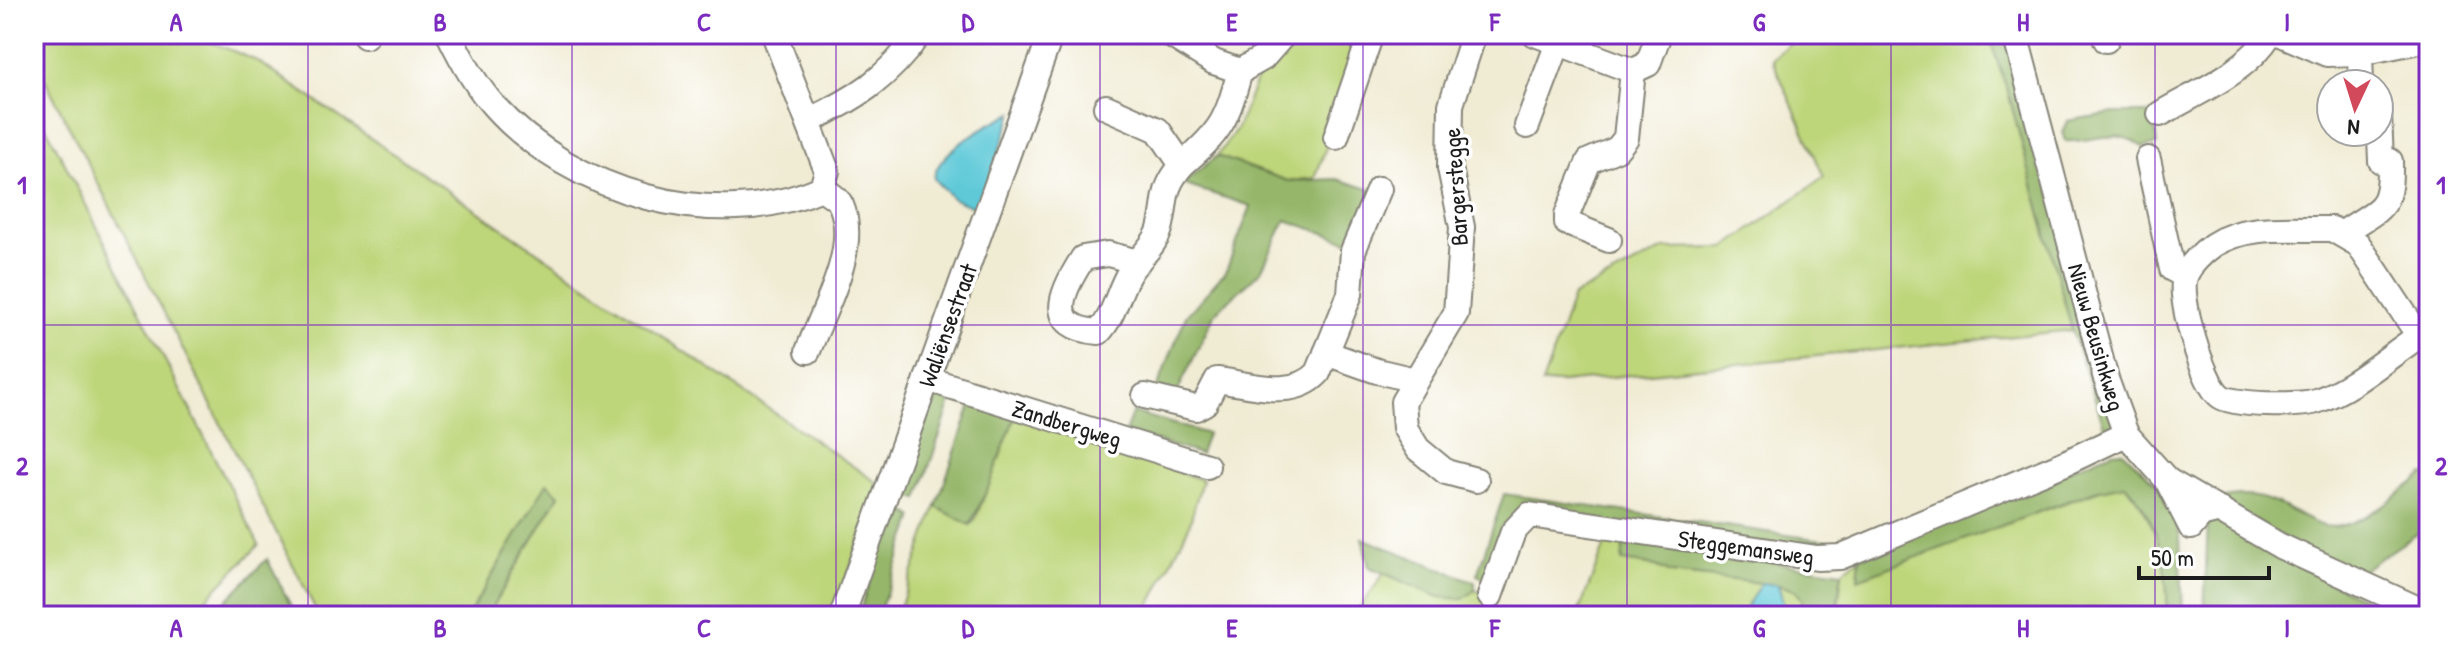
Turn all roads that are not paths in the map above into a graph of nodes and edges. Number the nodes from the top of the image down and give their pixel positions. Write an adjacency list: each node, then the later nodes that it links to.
1 (449, 34): 29 (street)
2 (774, 34): 23 (street)
3 (1051, 34): 38 (street, Waliënsestraat)
4 (1169, 34): 19 (street)
5 (1284, 34): 19 (street)
6 (1371, 34): 25 (street)
7 (1474, 34): 39 (street, Bargerstegge)
8 (1535, 34): 16 (street)
9 (1659, 34): 20 (street)
10 (2015, 34): 41 (street, Nieuw Beusinkweg)
11 (2270, 34): 22 (street)
12 (2281, 34): 17 (street)
13 (917, 35): 23 (street)
14 (2429, 39): 15 (street)
15 (2398, 40): 17 (street)
16 (1558, 43): 20 (street); 24 (street)
17 (2360, 53): 18 (street)
18 (2360, 68)
19 (1240, 71): 28 (street)
20 (1633, 71): 32 (street)
21 (1106, 107): 28 (street)
22 (2160, 114)
23 (808, 121): 29 (street)
24 (1527, 126)
25 (1336, 137)
26 (2380, 148): 31 (street)
27 (2148, 159): 34 (street)
28 (1182, 165): 33 (street)
29 (822, 188): 36 (street)
30 (1379, 189): 37 (street)
31 (2343, 233): 34 (street); 35 (street)
32 (1609, 240)
33 (1138, 262)
34 (2185, 276): 35 (street)
35 (2424, 333)
36 (808, 351)
37 (1326, 353): 39 (street); 40 (street)
38 (927, 379): 42 (street, Zandbergweg); 46 (street, Waliënsestraat)
39 (1415, 380): 43 (street, Bargerstegge)
40 (1145, 396)
41 (2126, 434): 44 (street, Steggemansweg); 45 (street, Nieuw Beusinkweg)
42 (1207, 466)
43 (1476, 480)
44 (1490, 596)
45 (2429, 614)
46 (842, 616)

